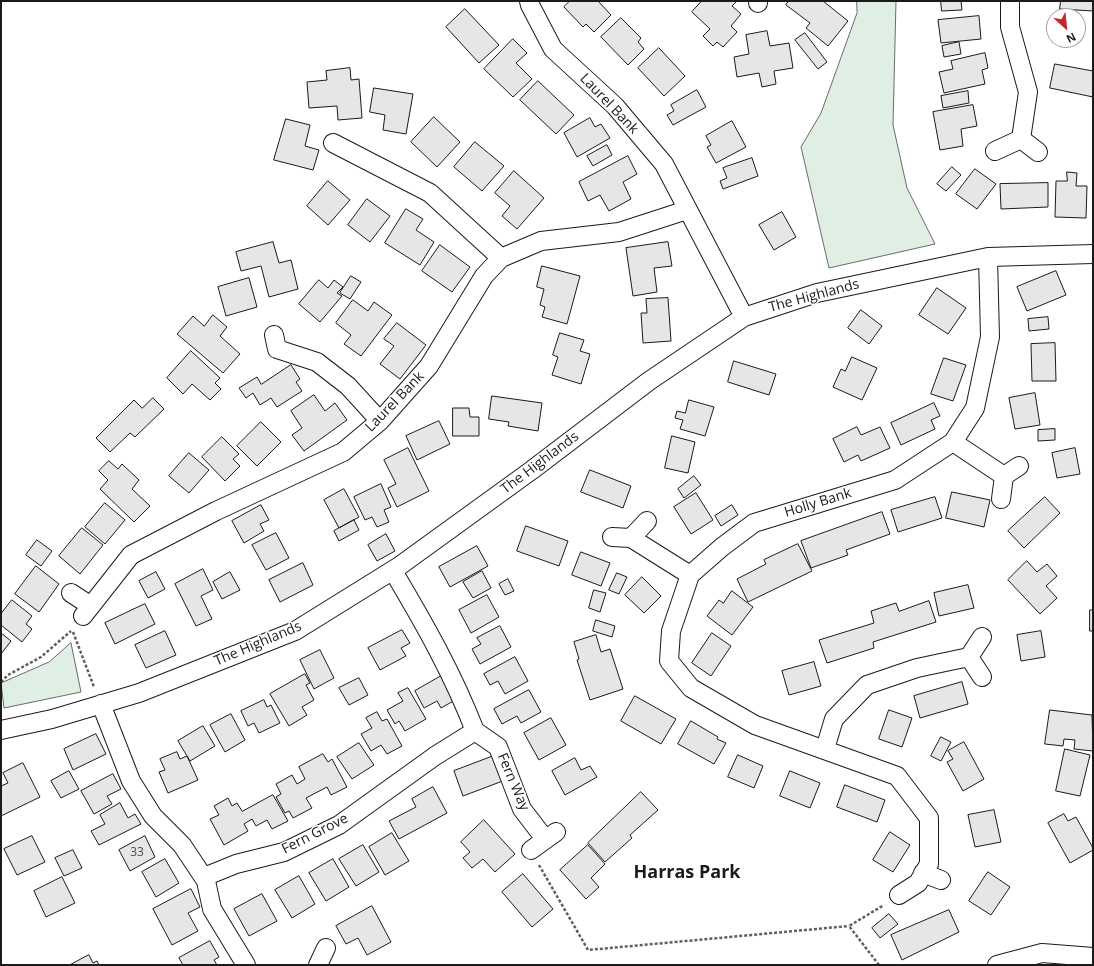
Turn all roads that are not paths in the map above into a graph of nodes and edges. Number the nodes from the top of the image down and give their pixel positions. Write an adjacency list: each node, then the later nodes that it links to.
1 (529, 1): 7 (street, Laurel Bank)
2 (1010, 1): 3 (street)
3 (1021, 139): 5 (street); 6 (street)
4 (333, 143): 10 (street)
5 (995, 151)
6 (1038, 152)
7 (687, 210): 10 (street, Laurel Bank); 11 (street, Laurel Bank)
8 (1093, 254): 9 (street, The Highlands)
9 (988, 257): 11 (street, The Highlands); 14 (street, Holly Bank)
10 (501, 258): 13 (street, Laurel Bank)
11 (744, 317): 19 (street, The Highlands)
12 (274, 334): 13 (street)
13 (380, 421): 21 (street, Laurel Bank)
14 (953, 442): 15 (street); 20 (street, Holly Bank)
15 (1001, 499)
16 (647, 521): 18 (street)
17 (612, 537): 18 (street)
18 (631, 538): 20 (street)
19 (393, 571): 25 (street, The Highlands); 27 (street)
20 (690, 575): 28 (street)
21 (71, 593)
22 (982, 636): 23 (street)
23 (969, 658): 24 (street); 28 (street)
24 (982, 677)
25 (101, 704): 26 (street, The Highlands); 31 (street)
26 (1, 730)
27 (475, 731): 29 (street, Fern Way); 31 (street, Fern Grove)
28 (825, 749): 30 (street)
29 (531, 850)
30 (923, 873): 32 (street); 33 (street)
31 (204, 877): 36 (street)
32 (941, 880)
33 (900, 895)
34 (326, 948): 37 (street)
35 (1093, 957): 38 (street)
36 (246, 965)
37 (318, 965)
38 (997, 965)

